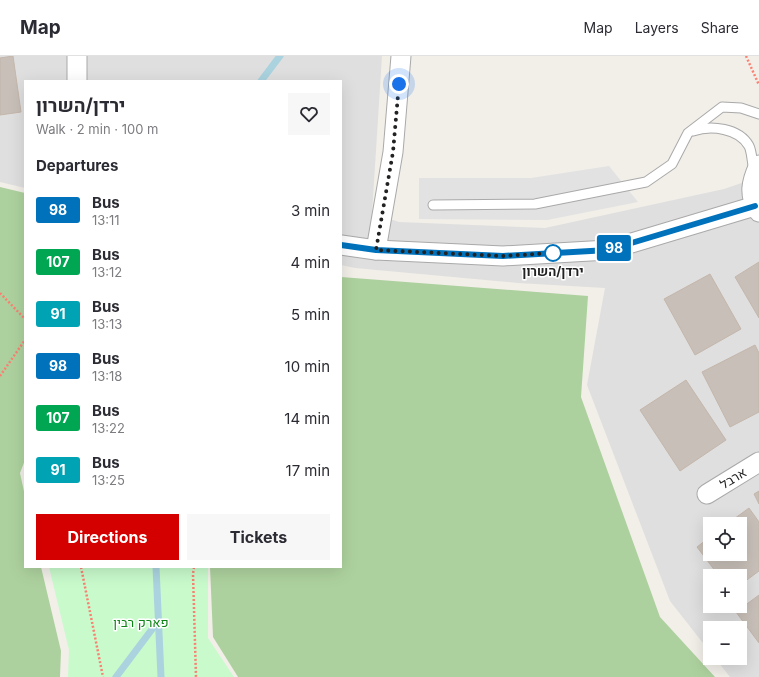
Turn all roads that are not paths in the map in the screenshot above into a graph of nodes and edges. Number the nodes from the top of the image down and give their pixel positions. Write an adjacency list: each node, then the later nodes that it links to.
1 (76, 56): 3 (street)
2 (401, 56): 10 (street)
3 (77, 80)
4 (759, 114): 5 (lane)
5 (688, 133): 6 (lane); 7 (lane)
6 (757, 170): 8 (street)
7 (433, 205)
8 (757, 209): 10 (street)
9 (342, 245): 10 (street)
10 (376, 250)
11 (759, 462): 12 (street, ארבל)
12 (706, 494)

